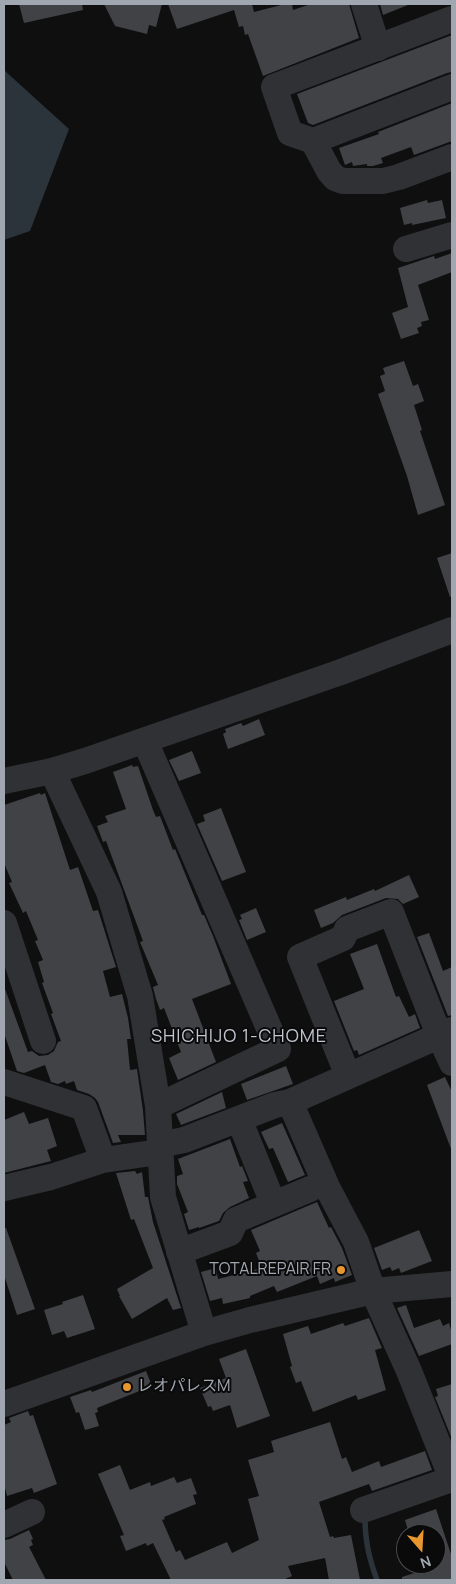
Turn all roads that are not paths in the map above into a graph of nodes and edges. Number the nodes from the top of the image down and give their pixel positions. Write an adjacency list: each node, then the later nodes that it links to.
1 (364, 4): 3 (street)
2 (452, 19): 3 (street)
3 (378, 48): 5 (street)
4 (452, 87): 5 (street)
5 (313, 141): 6 (street)
6 (452, 157)
7 (452, 235): 8 (street)
8 (406, 249)
9 (452, 630): 10 (street)
10 (144, 741): 11 (street); 20 (street)
11 (52, 771): 12 (street); 20 (street)
12 (4, 781)
13 (4, 924): 15 (street)
14 (446, 1032): 16 (street); 17 (street); 17 (street)
15 (43, 1041)
16 (452, 1063)
17 (348, 1076): 19 (street)
18 (4, 1082): 23 (street)
19 (290, 1102): 21 (street); 29 (street)
20 (158, 1106): 22 (street)
21 (239, 1119): 22 (street); 26 (street)
22 (159, 1148): 23 (street); 27 (street)
23 (103, 1160): 24 (street)
24 (4, 1188)
25 (310, 1189): 26 (street)
26 (273, 1203): 27 (street)
27 (180, 1252): 30 (street)
28 (452, 1284): 29 (street)
29 (373, 1291): 30 (street); 32 (street)
30 (204, 1333): 31 (street)
31 (4, 1404)
32 (452, 1479): 33 (street)
33 (363, 1510)
34 (32, 1512): 35 (street)
35 (4, 1525)

